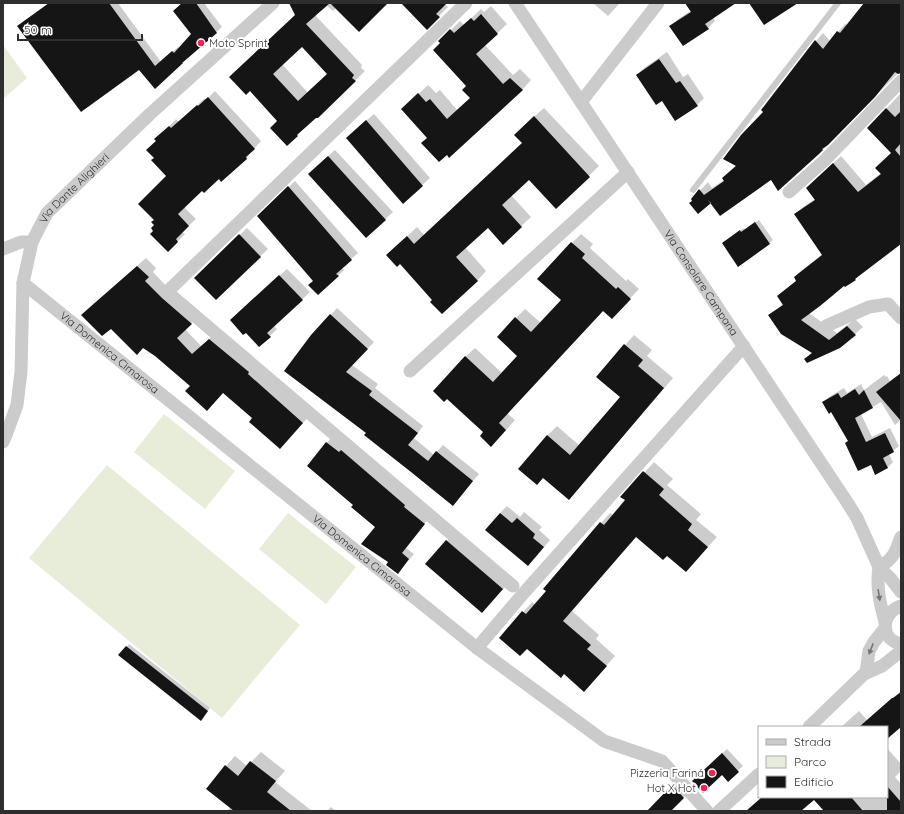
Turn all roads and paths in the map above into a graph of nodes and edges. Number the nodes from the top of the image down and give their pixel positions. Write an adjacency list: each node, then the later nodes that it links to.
1 (273, 3): 11 (street, Via Dante Alighieri)
2 (466, 3): 21 (street)
3 (515, 3): 7 (street, Via Consolare Campana)
4 (658, 3): 7 (street)
5 (838, 3): 9 (lane)
6 (901, 81): 10 (street)
7 (581, 102): 8 (street, Via Consolare Campana)
8 (628, 172): 16 (street, Via Consolare Campana); 17 (street)
9 (693, 190)
10 (789, 192)
11 (32, 242): 12 (street); 13 (street, Via Dante Alighieri)
12 (3, 249)
13 (23, 283): 18 (street, Via Dante Alighieri); 26 (street, Via Domenica Cimarosa)
14 (901, 318): 15 (street)
15 (826, 326)
16 (744, 346): 20 (street, Via Consolare Campana); 26 (street)
17 (410, 371)
18 (3, 442)
19 (901, 537): 20 (street)
20 (878, 567): 22 (street, Via Consolare Campana); 24 (street, Via Consolare Campana, one-way to 24)
21 (513, 586)
22 (901, 592)
23 (901, 606): 24 (street)
24 (885, 625): 25 (street); 28 (street, one-way to 28)
25 (901, 644)
26 (478, 648): 31 (street, Via Domenica Cimarosa)
27 (901, 651): 28 (street)
28 (866, 673): 29 (street)
29 (810, 726)
30 (758, 775): 32 (street)
31 (707, 811)
32 (719, 811)

